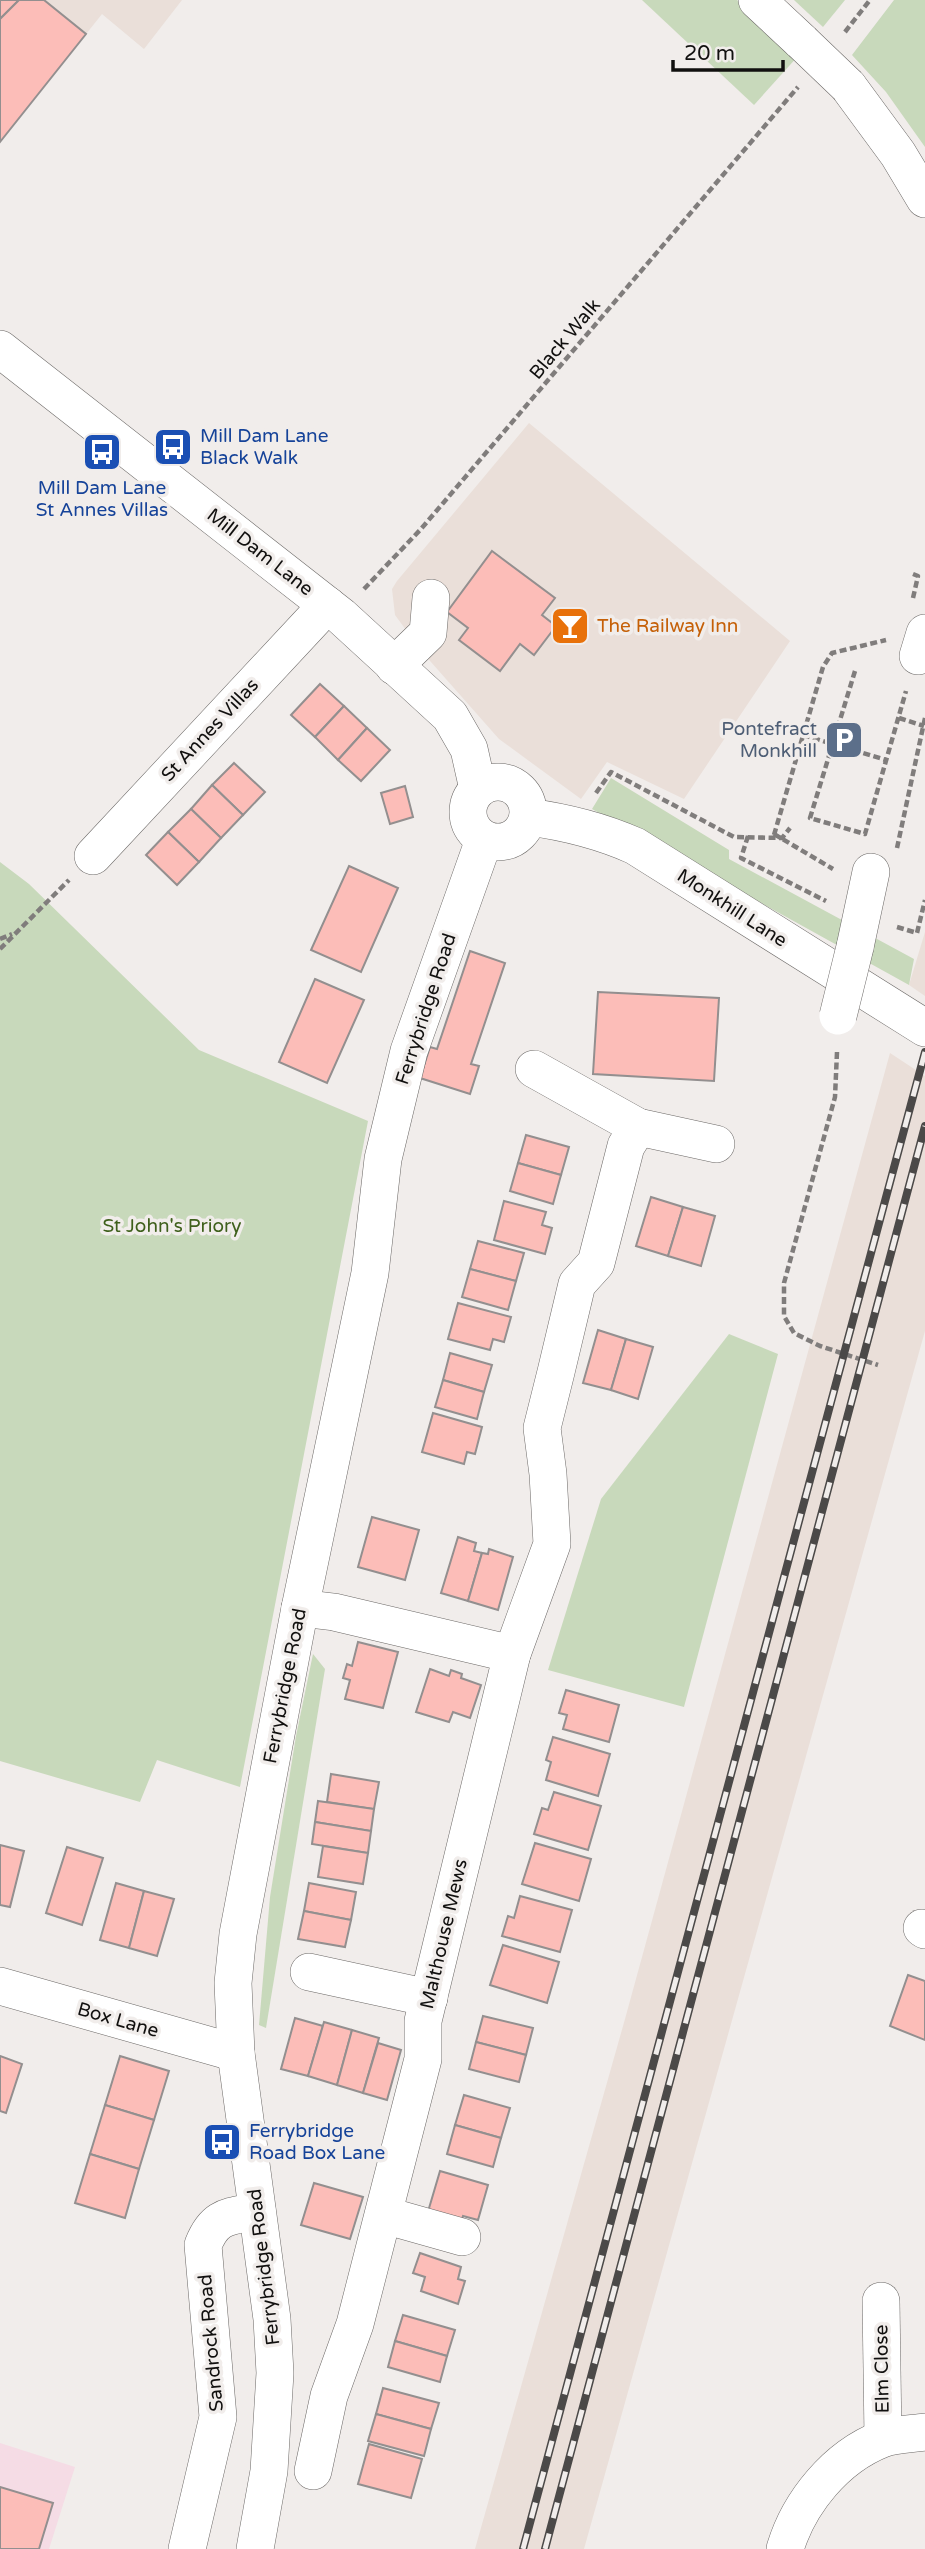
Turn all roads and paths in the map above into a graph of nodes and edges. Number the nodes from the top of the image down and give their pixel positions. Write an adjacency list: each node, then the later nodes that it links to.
1 (757, 0): 4 (street)
2 (870, 0): 3 (path)
3 (844, 33)
4 (804, 60): 5 (street, bridge); 9 (path, Black Walk)
5 (925, 199)
6 (0, 349): 9 (street, Mill Dam Lane)
7 (914, 574): 10 (path)
8 (430, 598): 11 (street)
9 (334, 610): 11 (street, Mill Dam Lane); 26 (street, St Annes Villas)
10 (914, 653): 13 (path); 16 (path)
11 (394, 666): 20 (street, Mill Dam Lane)
12 (855, 671): 17 (path)
13 (899, 718): 15 (path); 18 (path)
14 (925, 718): 15 (path)
15 (924, 726): 27 (path)
16 (803, 735): 17 (path); 23 (path)
17 (833, 744): 18 (path); 18 (path)
18 (886, 760)
19 (611, 772): 23 (path)
20 (478, 789): 21 (street); 25 (street)
21 (528, 817): 25 (street); 32 (street, Monkhill Lane)
22 (790, 828): 24 (path)
23 (773, 836): 24 (path)
24 (782, 838): 27 (path)
25 (484, 840): 37 (street, Ferrybridge Road)
26 (93, 856): 28 (path)
27 (878, 870): 31 (street, bridge)
28 (16, 932): 29 (path); 30 (path)
29 (0, 939)
30 (0, 949)
31 (838, 1016): 36 (path)
32 (925, 1028)
33 (534, 1069): 34 (street)
34 (638, 1127): 35 (street); 38 (street, Malthouse Mews)
35 (716, 1144)
36 (878, 1365)
37 (300, 1608): 38 (street); 42 (street, Ferrybridge Road)
38 (512, 1654): 41 (street, Malthouse Mews)
39 (309, 1972): 41 (street)
40 (0, 1986): 42 (street, Box Lane)
41 (429, 1998): 44 (street, Malthouse Mews)
42 (236, 2053): 43 (street, Ferrybridge Road)
43 (257, 2211): 50 (street, Sandrock Road); 51 (street, Ferrybridge Road)
44 (384, 2215): 45 (street); 49 (street, Malthouse Mews)
45 (462, 2237)
46 (881, 2301): 48 (street, Elm Close)
47 (925, 2432): 48 (street)
48 (883, 2438): 52 (street)
49 (313, 2471)
50 (187, 2549)
51 (256, 2549)
52 (785, 2549)

